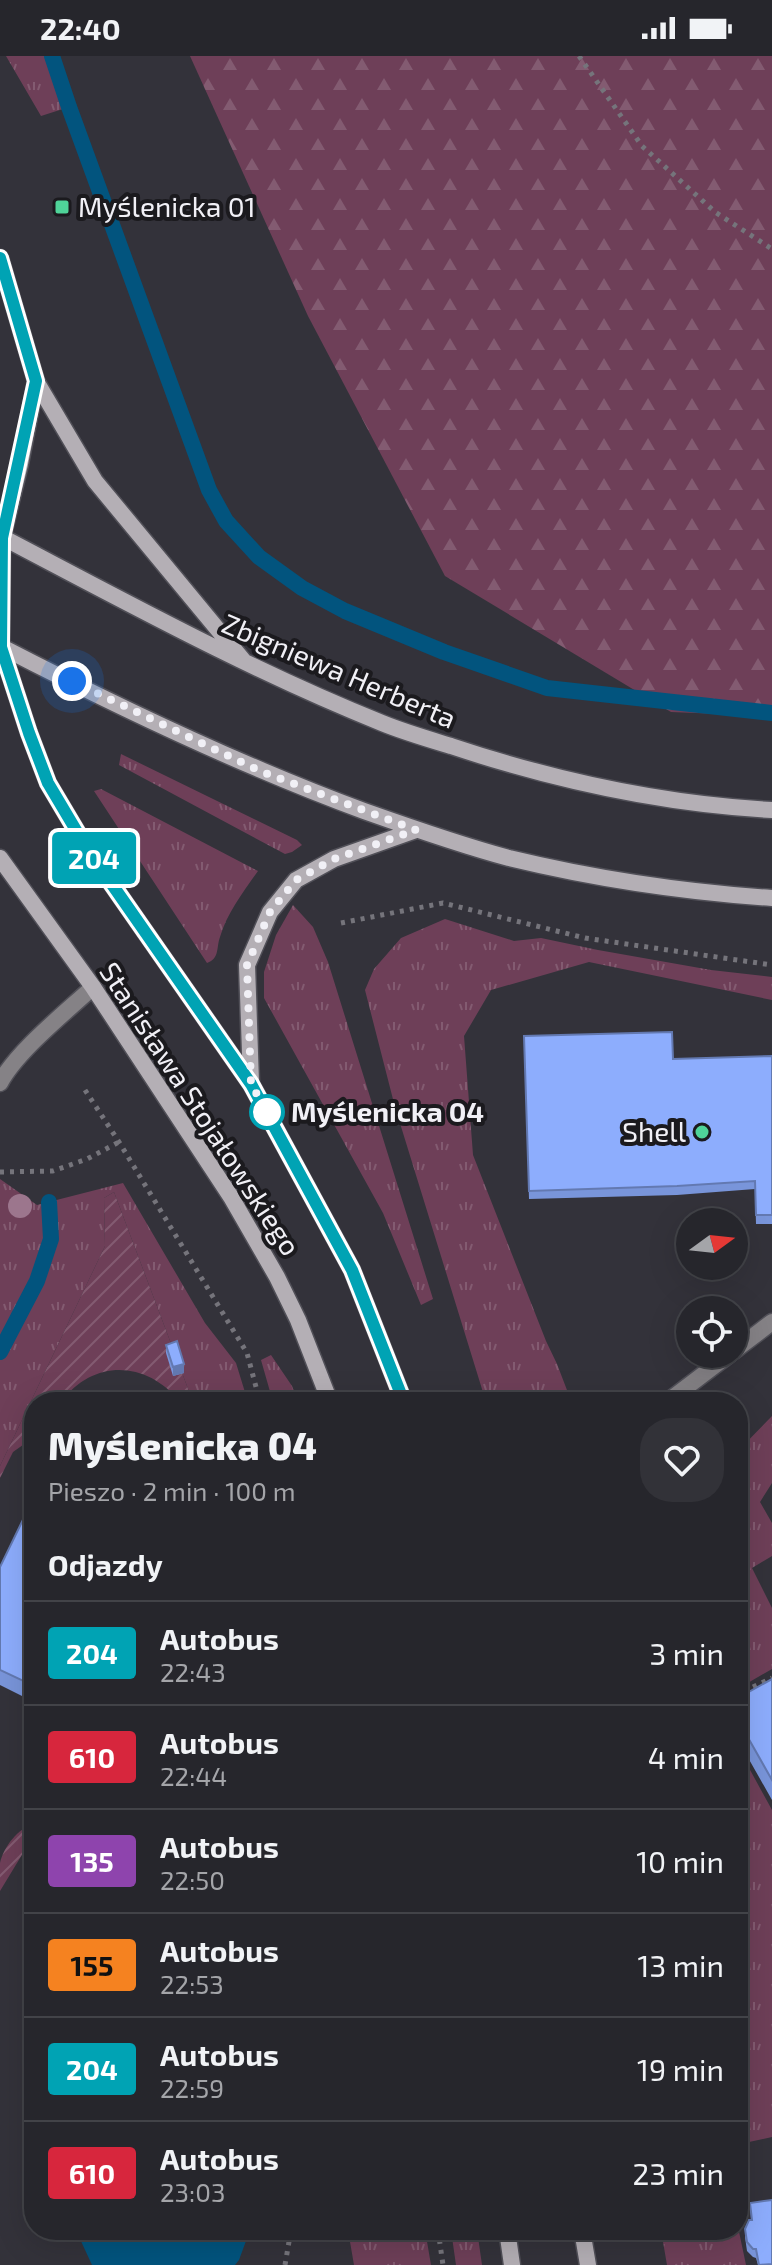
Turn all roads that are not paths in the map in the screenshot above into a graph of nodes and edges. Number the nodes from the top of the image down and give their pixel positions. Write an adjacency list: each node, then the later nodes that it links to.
1 (0, 258): 2 (street)
2 (36, 381): 3 (street, Stanisława Stojałowskiego); 5 (street)
3 (1, 537): 4 (street, Stanisława Stojałowskiego); 5 (street, Zbigniewa Herberta)
4 (1, 647): 7 (street); 12 (street, Stanisława Stojałowskiego)
5 (246, 664): 6 (street, Zbigniewa Herberta)
6 (772, 810)
7 (416, 830): 9 (street); 12 (street)
8 (0, 858): 10 (street, Stanisława Stojałowskiego)
9 (772, 898)
10 (93, 987): 11 (street); 16 (street, Stanisława Stojałowskiego)
11 (0, 1083)
12 (251, 1084): 17 (street, Stanisława Stojałowskiego)
13 (772, 1322): 14 (street)
14 (748, 1341)
15 (712, 1368): 18 (street)
16 (326, 1392)
17 (400, 1392)
18 (680, 1392)
19 (508, 2240): 21 (street)
20 (584, 2240): 22 (street)
21 (512, 2265)
22 (588, 2265)

